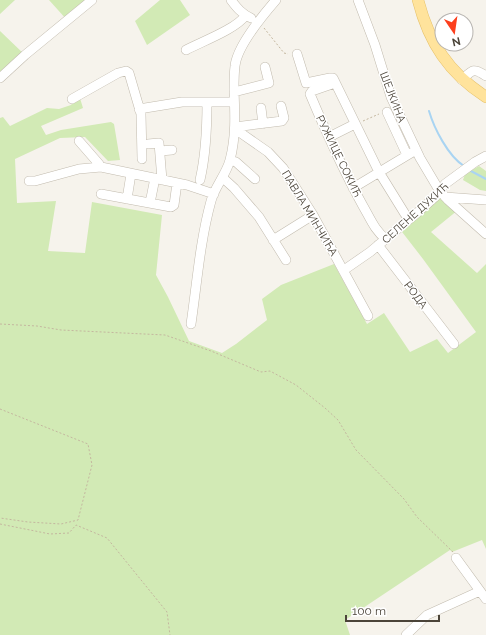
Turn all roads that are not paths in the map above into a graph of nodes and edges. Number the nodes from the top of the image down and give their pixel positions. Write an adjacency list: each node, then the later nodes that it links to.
1 (92, 0): 12 (street)
2 (231, 0): 6 (street)
3 (276, 0): 7 (street)
4 (358, 0): 31 (street, ШЕЈКИНА)
5 (418, 0): 13 (main road)
6 (245, 16): 7 (street); 8 (street)
7 (258, 21): 15 (street)
8 (186, 50)
9 (297, 54): 14 (street)
10 (265, 67): 15 (street)
11 (486, 76): 13 (street)
12 (0, 78)
13 (462, 80): 16 (main road)
14 (335, 83): 24 (street); 27 (street, РУЖИЦЕ СОКИЋ)
15 (234, 92): 19 (street)
16 (485, 96)
17 (72, 99): 22 (street)
18 (207, 102): 19 (street); 22 (street); 43 (street)
19 (234, 102): 26 (street)
20 (281, 106): 25 (street)
21 (261, 108): 25 (street)
22 (139, 109): 35 (street)
23 (385, 111): 33 (street)
24 (359, 123): 27 (street); 38 (street)
25 (263, 124): 26 (street)
26 (235, 128): 36 (street); 54 (street, ПАВЛА МИНЧИЋА)
27 (329, 137): 46 (street, РУЖИЦЕ СОКИЋ)
28 (79, 141): 37 (street)
29 (148, 144): 32 (street)
30 (172, 150): 32 (street)
31 (416, 150): 33 (street); 49 (street, ШЕЈКИНА)
32 (160, 151): 41 (street)
33 (407, 155): 38 (street)
34 (486, 156): 49 (street, СЕЛЕНЕ ДУКИЋ)
35 (142, 159)
36 (230, 160): 40 (street); 42 (street)
37 (100, 167): 39 (street); 44 (street)
38 (379, 172): 46 (street); 53 (street)
39 (131, 174): 41 (street); 50 (street)
40 (222, 178): 48 (street); 57 (street)
41 (158, 179): 45 (street); 52 (street)
42 (255, 179)
43 (200, 180)
44 (29, 181)
45 (177, 183): 48 (street); 52 (street)
46 (353, 188): 56 (street, РУЖИЦЕ СОКИЋ)
47 (101, 194): 50 (street)
48 (214, 194): 62 (street)
49 (444, 196): 51 (street); 55 (street, ШЕЈКИНА); 56 (street, СЕЛЕНЕ ДУКИЋ)
50 (127, 199): 52 (street)
51 (486, 200)
52 (150, 204)
53 (405, 214)
54 (312, 215): 57 (street); 60 (street, ПАВЛА МИНЧИЋА)
55 (486, 234)
56 (386, 239): 58 (street, СЕЛЕНЕ ДУКИЋ)
57 (273, 240): 59 (street)
58 (378, 245): 60 (street, СЕЛЕНЕ ДУКИЋ); 63 (street, РОДА)
59 (286, 260)
60 (344, 270): 61 (street, ПАВЛА МИНЧИЋА)
61 (368, 316)
62 (191, 324)
63 (454, 344)
64 (456, 558): 65 (street)
65 (480, 590): 66 (street); 67 (street)
66 (486, 599)
67 (406, 635)

